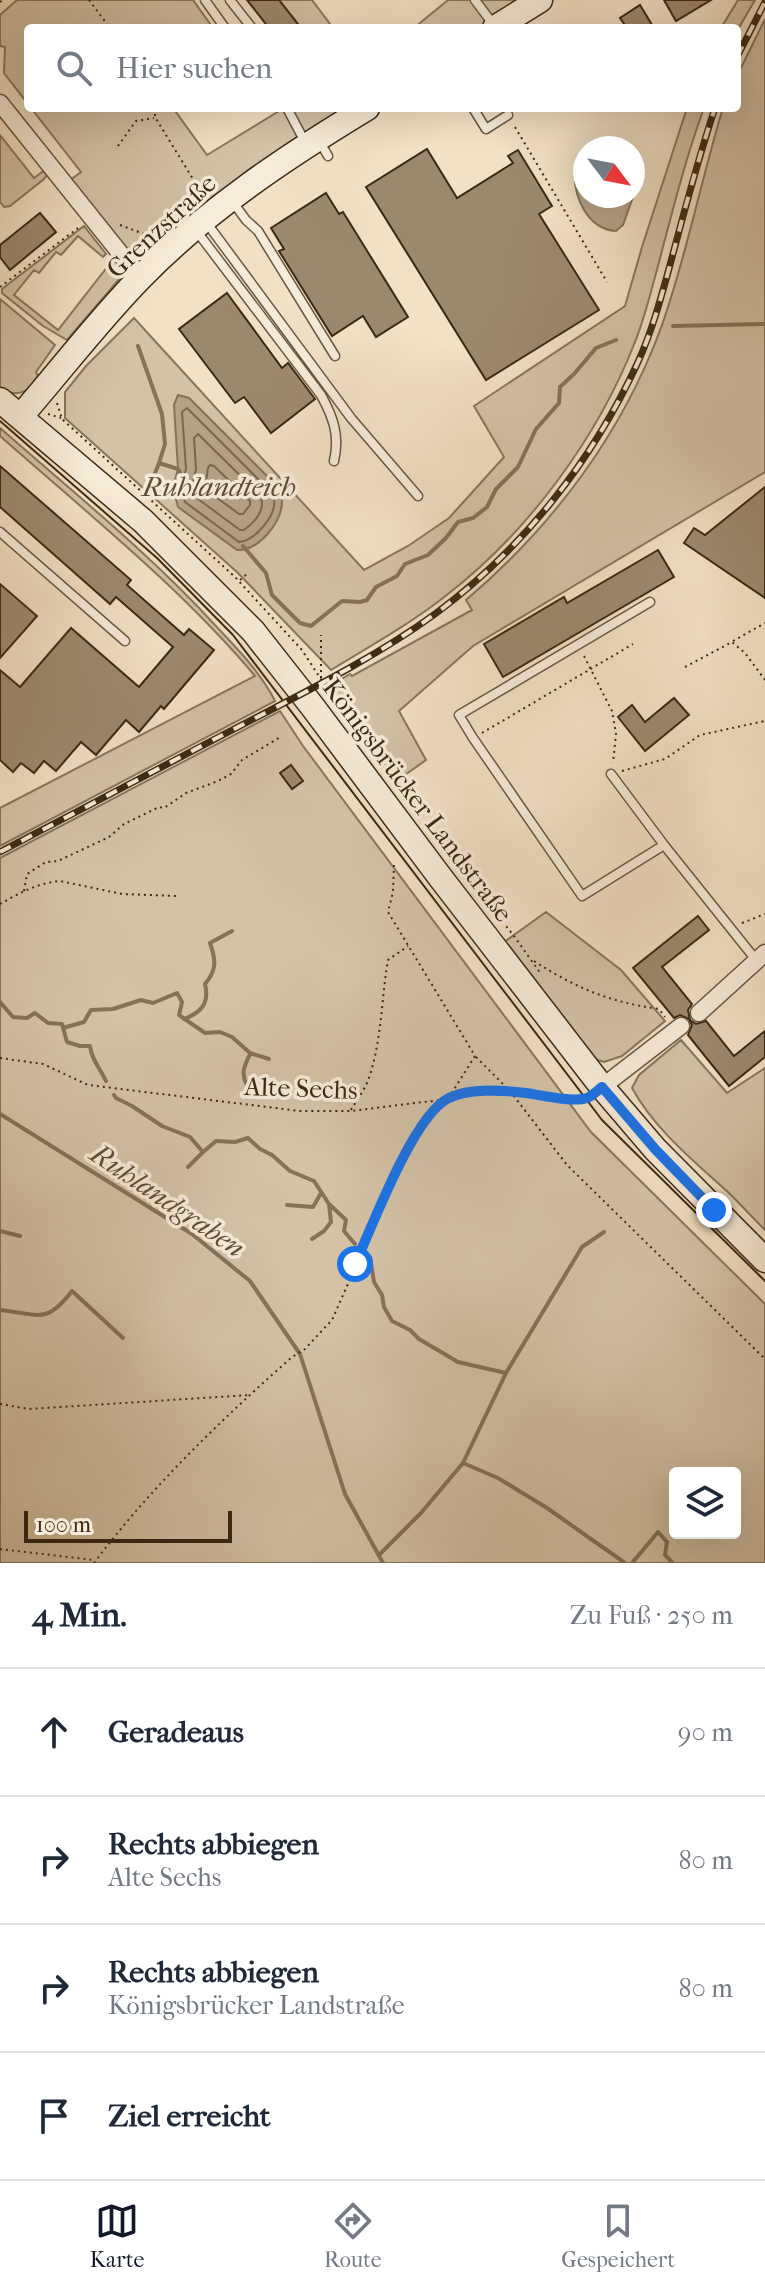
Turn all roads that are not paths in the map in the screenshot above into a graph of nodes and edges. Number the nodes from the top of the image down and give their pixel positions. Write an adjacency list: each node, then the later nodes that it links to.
1 (205, 0): 5 (lane)
2 (230, 0): 6 (lane)
3 (475, 0): 7 (lane)
4 (540, 0): 8 (main road)
5 (222, 24)
6 (249, 24)
7 (492, 24)
8 (501, 24)
9 (0, 103): 17 (street)
10 (290, 112): 14 (lane)
11 (362, 112): 14 (main road, Grenzstraße)
12 (475, 112): 13 (lane)
13 (508, 115)
14 (317, 146): 15 (main road, Grenzstraße)
15 (229, 200): 16 (main road, Grenzstraße); 18 (lane)
16 (200, 224): 17 (main road, Grenzstraße); 21 (lane); 22 (lane)
17 (140, 278): 20 (main road, Grenzstraße)
18 (335, 356)
19 (0, 400): 20 (main road, Königsbrücker Landstraße)
20 (20, 417): 31 (main road, Königsbrücker Landstraße)
21 (334, 461)
22 (418, 496)
23 (0, 532): 25 (lane)
24 (650, 602): 27 (lane)
25 (125, 641)
26 (611, 774): 27 (lane)
27 (664, 845): 28 (lane)
28 (760, 956): 29 (street)
29 (699, 1013)
30 (681, 1026): 31 (street)
31 (602, 1087): 32 (main road, Königsbrücker Landstraße)
32 (765, 1260)

